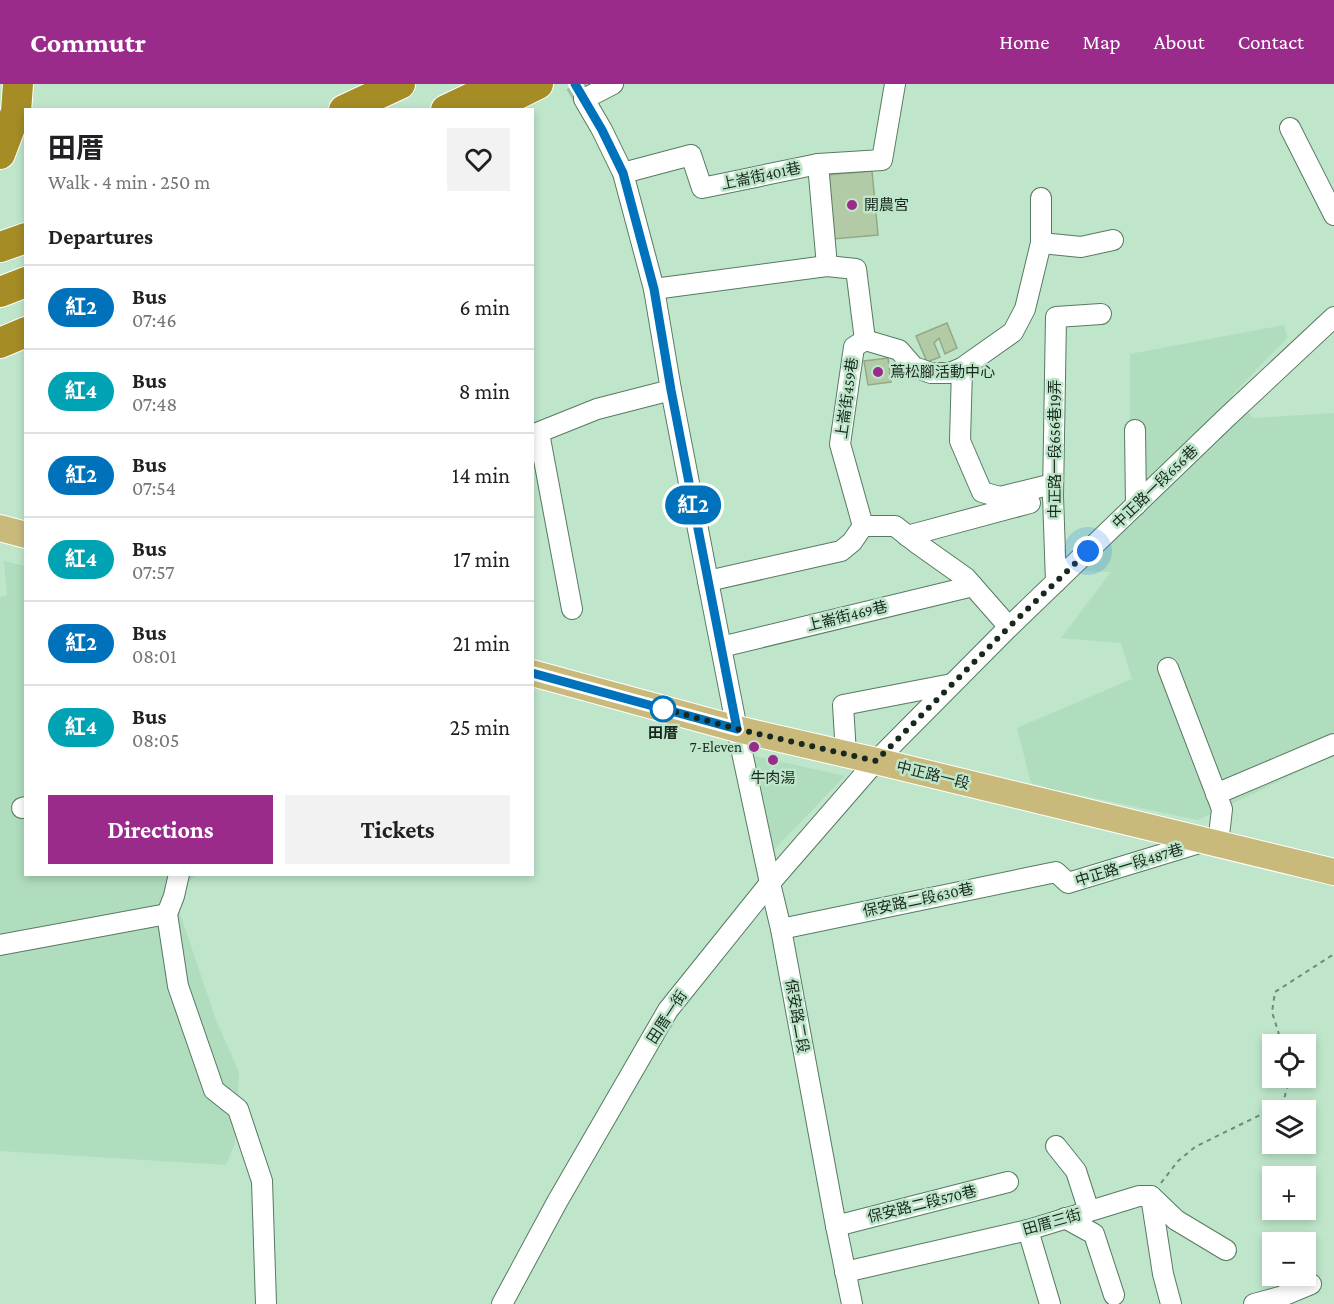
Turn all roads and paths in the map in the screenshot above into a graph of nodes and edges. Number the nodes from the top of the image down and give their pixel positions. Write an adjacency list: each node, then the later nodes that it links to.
1 (18, 84): 11 (highway)
2 (400, 84): 7 (highway)
3 (501, 84): 8 (highway)
4 (538, 84): 9 (highway)
5 (613, 84): 13 (street, 保安路二段)
6 (895, 84): 12 (street, 上崙街401巷)
7 (348, 108)
8 (450, 108)
9 (490, 108)
10 (1290, 128): 15 (street)
11 (0, 154)
12 (818, 164): 13 (street, 上崙街401巷); 20 (street, 上崙街401巷)
13 (623, 173): 22 (street, 保安路二段)
14 (1041, 198): 18 (street, 上崙街459巷)
15 (1334, 215)
16 (24, 239): 19 (highway)
17 (1113, 240): 18 (street)
18 (1041, 243): 31 (street, 上崙街459巷)
19 (0, 247)
20 (827, 266): 22 (street); 29 (street)
21 (24, 283): 23 (highway)
22 (654, 289): 32 (street, 保安路二段)
23 (0, 292)
24 (1101, 314): 35 (street, 中正路一段656巷19弄)
25 (1334, 317): 36 (street, 中正路一段656巷)
26 (24, 325): 28 (highway)
27 (24, 333): 30 (highway)
28 (0, 334)
29 (865, 340): 31 (street, 上崙街459巷); 37 (street, 上崙街459巷)
30 (0, 344)
31 (962, 368): 35 (street)
32 (671, 390): 34 (street); 41 (street, 保安路二段)
33 (1135, 430): 36 (street)
34 (536, 434): 44 (street)
35 (1053, 490): 40 (street); 42 (street, 中正路一段656巷19弄)
36 (1136, 505): 42 (street, 中正路一段656巷)
37 (863, 526): 40 (street); 41 (street)
38 (0, 528): 39 (main road)
39 (24, 534)
40 (907, 536): 43 (street)
41 (708, 581): 46 (street, 保安路二段)
42 (1056, 582): 45 (street, 中正路一段656巷)
43 (973, 586): 45 (street); 46 (street, 上崙街469巷)
44 (572, 609)
45 (1009, 627): 49 (street, 中正路一段656巷)
46 (721, 647): 50 (street, 保安路二段)
47 (1168, 668): 54 (street)
48 (534, 674): 50 (main road, 中正路一段)
49 (952, 684): 52 (street); 53 (street, 中正路一段656巷)
50 (737, 729): 52 (main road, 中正路一段); 59 (street, 保安路二段)
51 (1334, 744): 54 (street)
52 (846, 754): 53 (main road, 中正路一段)
53 (876, 761): 55 (main road, 中正路一段); 59 (street, 田厝一街)
54 (1216, 794): 55 (street)
55 (1212, 842): 56 (street, 中正路一段487巷); 57 (main road, 中正路一段)
56 (1056, 872): 61 (street, 保安路二段630巷)
57 (1334, 872)
58 (179, 876): 60 (street)
59 (770, 883): 61 (street, 保安路二段); 78 (street, 田厝一街)
60 (167, 914): 62 (street); 77 (street)
61 (781, 929): 71 (street, 保安路二段)
62 (0, 945)
63 (1334, 954): 64 (path)
64 (1278, 1034)
65 (1287, 1088): 68 (path)
66 (1056, 1146): 69 (street)
67 (1008, 1182): 71 (street, 保安路二段570巷)
68 (1150, 1196): 69 (street, 田厝三街); 73 (street); 81 (street)
69 (1089, 1211): 70 (street, 田厝三街)
70 (1065, 1218): 72 (street, 田厝三街); 76 (street)
71 (836, 1226): 74 (street, 保安路二段)
72 (1028, 1230): 74 (street, 田厝三街); 80 (street)
73 (1226, 1250)
74 (845, 1272): 79 (street, 保安路二段)
75 (1306, 1286): 82 (street)
76 (1114, 1295)
77 (266, 1304)
78 (502, 1304)
79 (852, 1304)
80 (1050, 1304)
81 (1171, 1304)
82 (1254, 1304)

